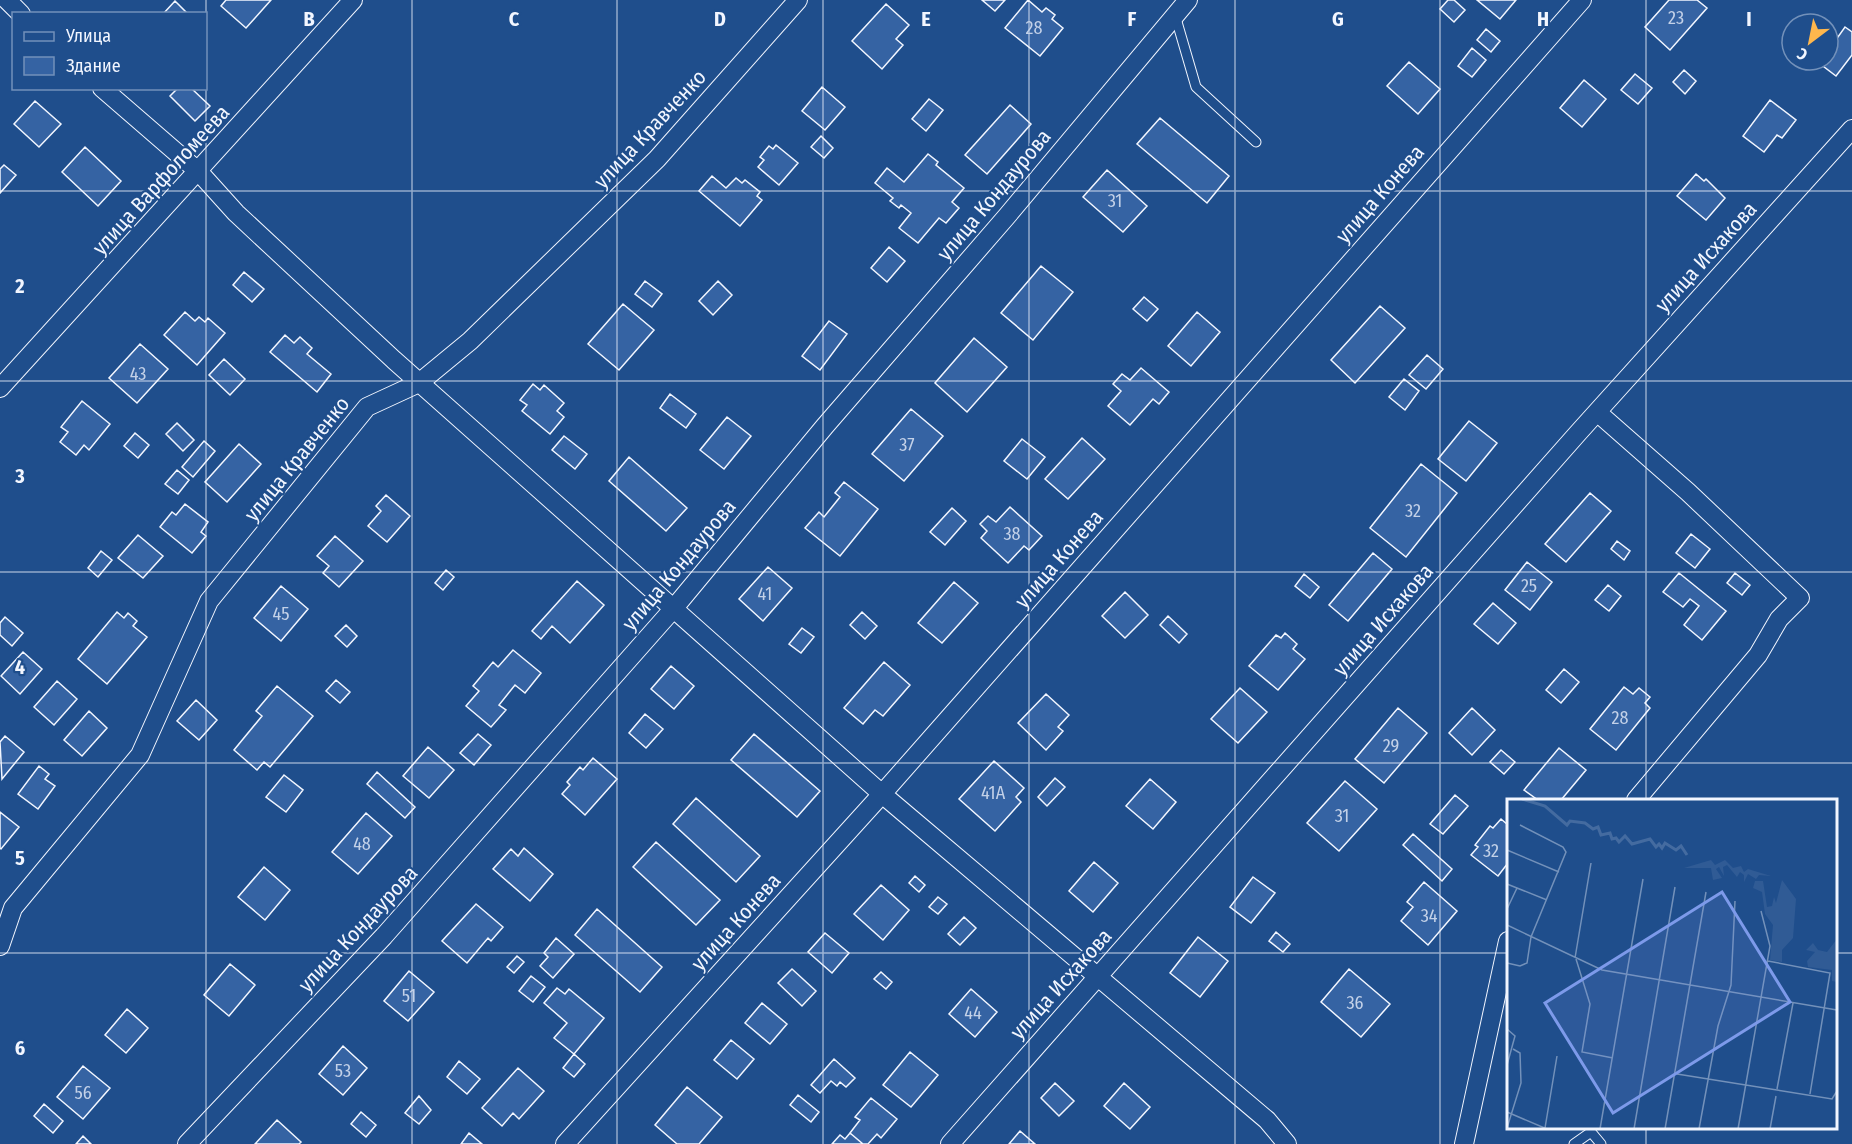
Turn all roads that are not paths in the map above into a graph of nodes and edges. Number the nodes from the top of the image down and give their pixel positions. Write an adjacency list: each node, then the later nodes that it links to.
1 (7, 0): 6 (street)
2 (353, 0): 11 (street, улица Варфоломеева)
3 (798, 0): 12 (street, улица Кравченко)
4 (1188, 0): 7 (street, улица Кондаурова)
5 (1582, 0): 16 (street, улица Конева)
6 (19, 12)
7 (1175, 15): 10 (lane); 15 (street, улица Кондаурова)
8 (104, 90): 11 (street)
9 (1852, 129): 14 (street, улица Исхакова)
10 (1256, 142)
11 (199, 172): 12 (street); 13 (street, улица Варфоломеева)
12 (419, 383): 15 (street); 18 (street, улица Кравченко)
13 (0, 388)
14 (1597, 412): 17 (street); 20 (street, улица Исхакова)
15 (674, 608): 16 (street); 21 (street, улица Кондаурова)
16 (882, 794): 20 (street); 22 (street, улица Конева)
17 (1638, 799)
18 (0, 946)
19 (1507, 949): 25 (street)
20 (1097, 978): 23 (street, улица Исхакова); 24 (street)
21 (187, 1144)
22 (566, 1144)
23 (950, 1144)
24 (1287, 1144)
25 (1464, 1144)
26 (1574, 1144): 27 (lane)
27 (1601, 1144)

